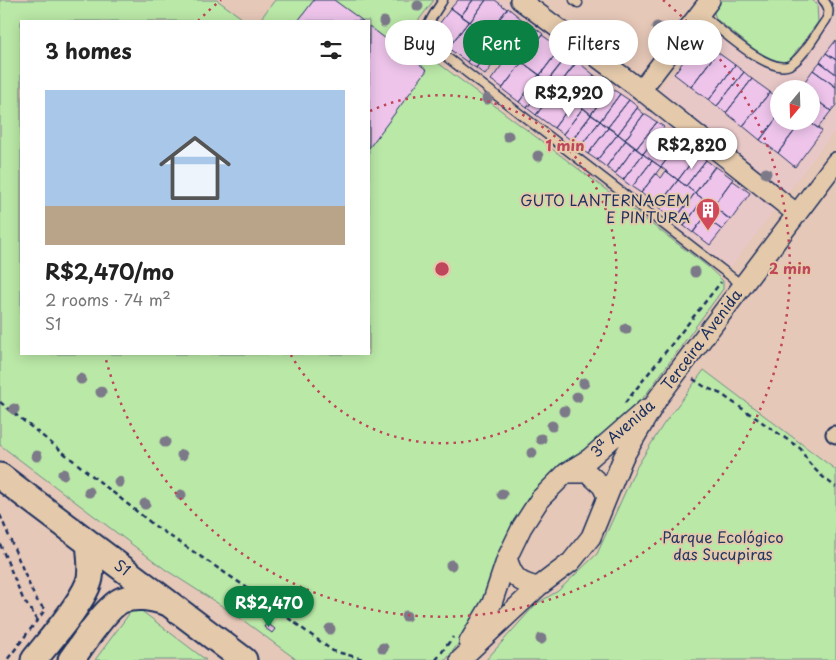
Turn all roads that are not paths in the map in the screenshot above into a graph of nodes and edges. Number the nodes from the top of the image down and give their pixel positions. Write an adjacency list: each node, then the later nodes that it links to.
1 (443, 0): 8 (lane)
2 (520, 0): 5 (street)
3 (822, 0): 4 (lane)
4 (705, 6): 5 (street)
5 (641, 90): 7 (street)
6 (836, 162): 7 (street, Terceira Avenida)
7 (797, 214): 8 (street, Terceira Avenida)
8 (743, 287): 9 (street, Terceira Avenida)
9 (658, 398): 10 (street, 3ª Avenida); 12 (street, 3ª Avenida)
10 (566, 473): 12 (street); 14 (street, 3ª Avenida)
11 (0, 476): 13 (highway, S1)
12 (607, 496): 15 (street, 3ª Avenida)
13 (89, 543): 16 (highway, S1); 17 (highway)
14 (507, 558): 15 (street); 20 (street, 3ª Avenida)
15 (538, 587): 20 (street, 3ª Avenida)
16 (168, 602): 18 (highway); 19 (highway, S1)
17 (34, 660)
18 (71, 660)
19 (244, 660)
20 (460, 660)

